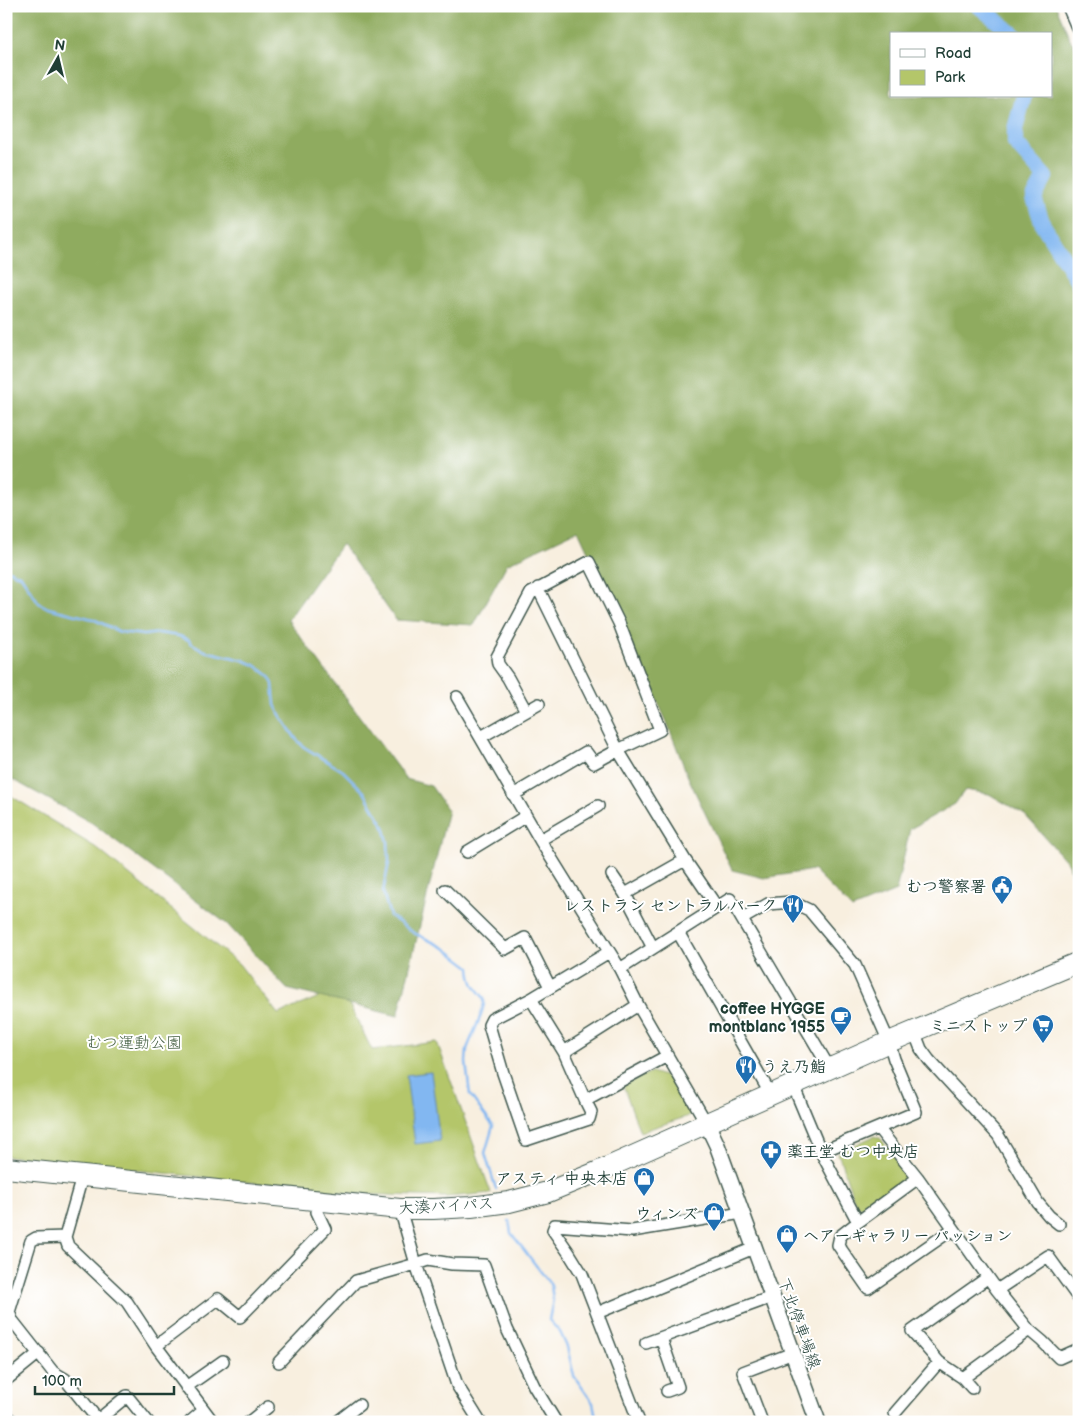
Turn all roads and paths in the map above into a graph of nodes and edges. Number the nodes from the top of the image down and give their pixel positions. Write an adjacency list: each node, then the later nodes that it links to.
1 (1070, 6): 2 (main road)
2 (1079, 27)
3 (538, 588): 6 (street); 8 (street); 8 (street)
4 (457, 697): 7 (street)
5 (539, 704): 6 (street)
6 (526, 711): 7 (street)
7 (481, 737): 9 (street)
8 (618, 750): 9 (street); 14 (street)
9 (513, 795): 11 (street)
10 (598, 806): 12 (street)
11 (526, 816): 12 (street); 13 (street)
12 (540, 840): 22 (street)
13 (467, 852)
14 (685, 860): 17 (street); 18 (street)
15 (612, 875): 17 (street)
16 (445, 890): 25 (street)
17 (625, 894): 21 (street)
18 (717, 907): 19 (street); 20 (street)
19 (742, 919): 29 (street); 32 (street)
20 (678, 932): 21 (street); 34 (street)
21 (653, 948): 24 (street)
22 (609, 952): 24 (street); 25 (street)
23 (1079, 962): 28 (highway, 大湊バイパス)
24 (620, 969): 27 (street)
25 (550, 987): 26 (street)
26 (531, 999): 30 (street); 35 (street)
27 (638, 1005): 30 (street); 31 (street)
28 (914, 1031): 29 (highway, 大湊バイパス); 46 (street)
29 (889, 1042): 32 (highway, 大湊バイパス); 37 (street)
30 (564, 1052): 35 (street)
31 (667, 1056): 35 (street); 36 (street)
32 (830, 1069): 33 (highway, 大湊バイパス)
33 (793, 1085): 34 (highway, 大湊バイパス); 38 (street)
34 (771, 1095): 36 (highway, 大湊バイパス)
35 (585, 1100)
36 (707, 1124): 43 (highway, 大湊バイパス); 44 (main road, 下北停車場線)
37 (878, 1128): 38 (street); 41 (street)
38 (821, 1152): 45 (street)
39 (6, 1168): 40 (highway, 大湊バイパス)
40 (82, 1177): 42 (highway, 大湊バイパス); 48 (street)
41 (918, 1178): 45 (street); 47 (street)
42 (318, 1200): 43 (highway, 大湊バイパス); 59 (street)
43 (400, 1209): 50 (street)
44 (742, 1213): 49 (main road, 下北停車場線); 55 (street)
45 (858, 1222): 47 (street)
46 (1059, 1224)
47 (953, 1229): 51 (street)
48 (66, 1237): 59 (street); 61 (street)
49 (754, 1248): 53 (main road, 下北停車場線); 55 (street)
50 (416, 1264): 64 (street); 82 (street); 83 (street)
51 (987, 1278): 52 (street); 65 (street)
52 (997, 1290): 54 (street); 56 (street)
53 (772, 1297): 57 (street); 62 (main road, 下北停車場線)
54 (1079, 1298)
55 (597, 1313): 84 (street)
56 (1029, 1330): 60 (street); 66 (street)
57 (661, 1338): 58 (street); 70 (street)
58 (646, 1343)
59 (156, 1346): 68 (street)
60 (1079, 1349)
61 (39, 1353): 67 (street); 77 (street)
62 (793, 1354): 85 (street); 86 (main road, 下北停車場線)
63 (223, 1361): 68 (street)
64 (279, 1362)
65 (939, 1362): 66 (street); 74 (street)
66 (963, 1378): 69 (street)
67 (6, 1380)
68 (186, 1387): 73 (street)
69 (972, 1388)
70 (667, 1391)
71 (359, 1405): 81 (street)
72 (268, 1406): 80 (street)
73 (204, 1410): 78 (street); 79 (street)
74 (895, 1413)
75 (6, 1414): 76 (street)
76 (13, 1422)
77 (148, 1422)
78 (190, 1422)
79 (213, 1422)
80 (250, 1422)
81 (337, 1422)
82 (480, 1422)
83 (556, 1422)
84 (639, 1422)
85 (762, 1422)
86 (818, 1422)

